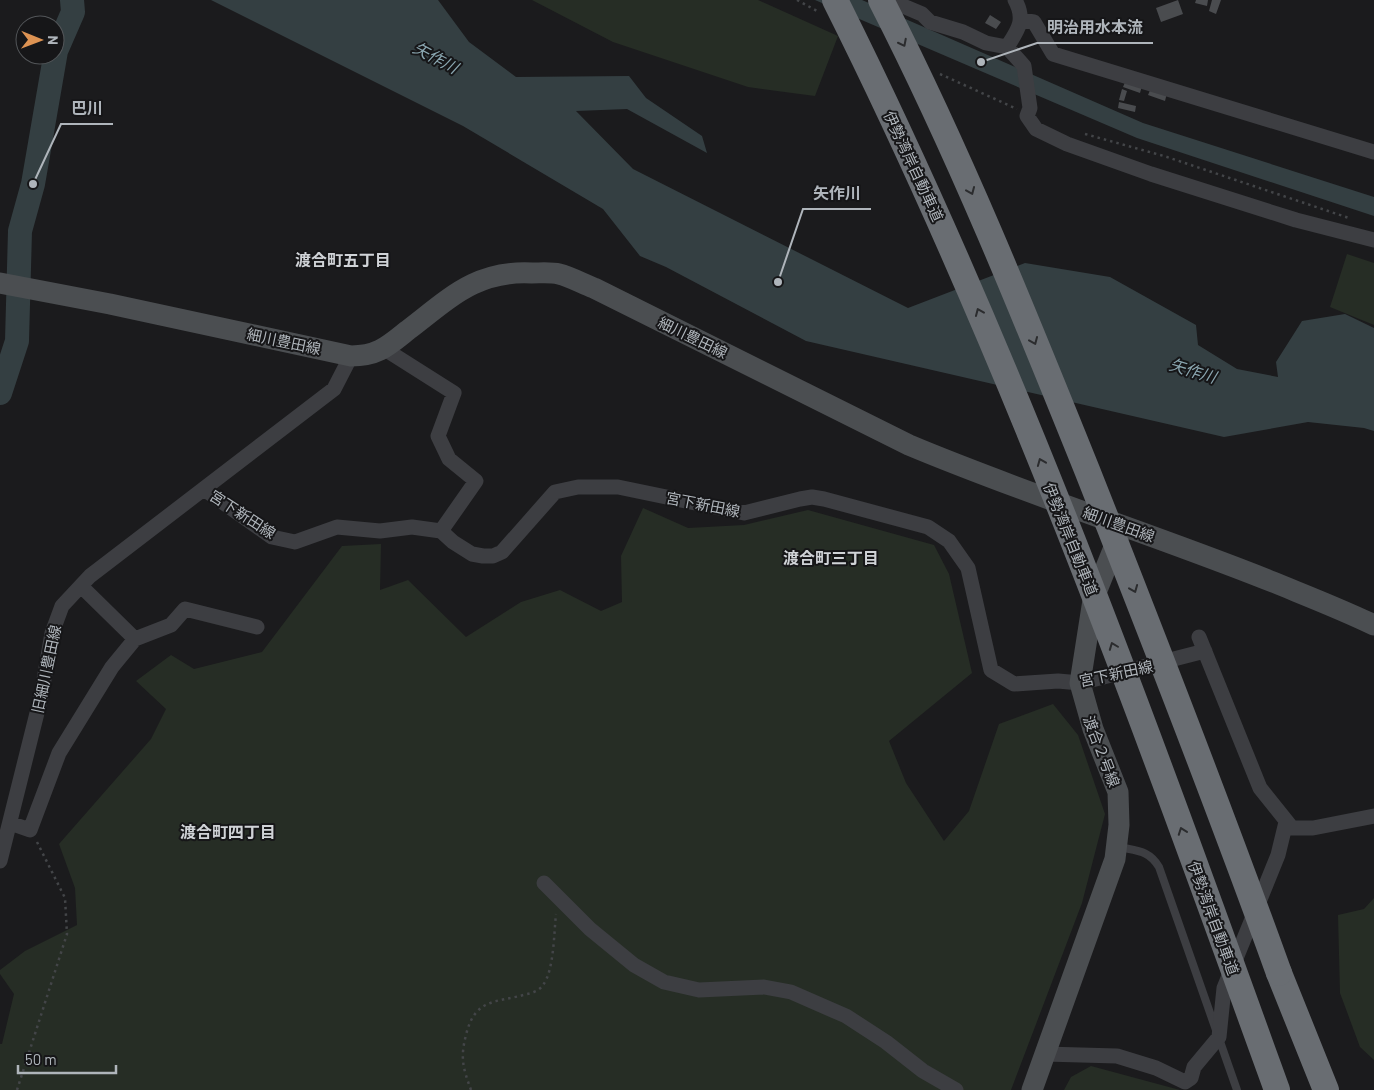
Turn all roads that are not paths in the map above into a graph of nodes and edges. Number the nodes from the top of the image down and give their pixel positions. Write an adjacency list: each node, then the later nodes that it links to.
1 (881, 0): 27 (highway, one-way to 27, bridge)
2 (889, 0): 6 (street)
3 (1015, 0): 5 (street)
4 (829, 7): 25 (highway, 伊勢湾岸自動車道, one-way to 4, bridge)
5 (1021, 20): 6 (street); 7 (street)
6 (1007, 47): 8 (street)
7 (1374, 152)
8 (1374, 240)
9 (0, 283): 11 (main road, 細川豊田線)
10 (383, 348): 11 (main road, 細川豊田線); 13 (main road, 細川豊田線); 14 (street)
11 (351, 356): 12 (street, 旧細川豊田線)
12 (204, 489): 14 (street, 宮下新田線); 15 (street, 旧細川豊田線)
13 (1122, 525): 16 (main road, 細川豊田線); 19 (main road, 渡合２号線)
14 (441, 531): 19 (street, 宮下新田線)
15 (81, 586): 18 (street); 22 (street, 旧細川豊田線)
16 (1374, 625)
17 (258, 627): 18 (street)
18 (135, 639): 22 (street)
19 (1080, 683): 21 (street, 宮下新田線); 23 (main road, 渡合２号線)
20 (1374, 816): 21 (street)
21 (1286, 822): 28 (street)
22 (10, 823): 24 (street, 旧細川豊田線)
23 (1117, 847): 28 (lane); 29 (main road, 渡合２号線)
24 (0, 860)
25 (1201, 880): 33 (highway, bridge); 34 (highway, 伊勢湾岸自動車道, bridge)
26 (544, 883): 30 (street)
27 (1278, 973): 35 (highway); 36 (highway)
28 (1219, 1037): 29 (street); 32 (lane)
29 (1045, 1054): 31 (main road, 渡合２号線)
30 (956, 1090)
31 (1032, 1090)
32 (1236, 1090)
33 (1267, 1090)
34 (1277, 1090)
35 (1321, 1090)
36 (1326, 1090)

